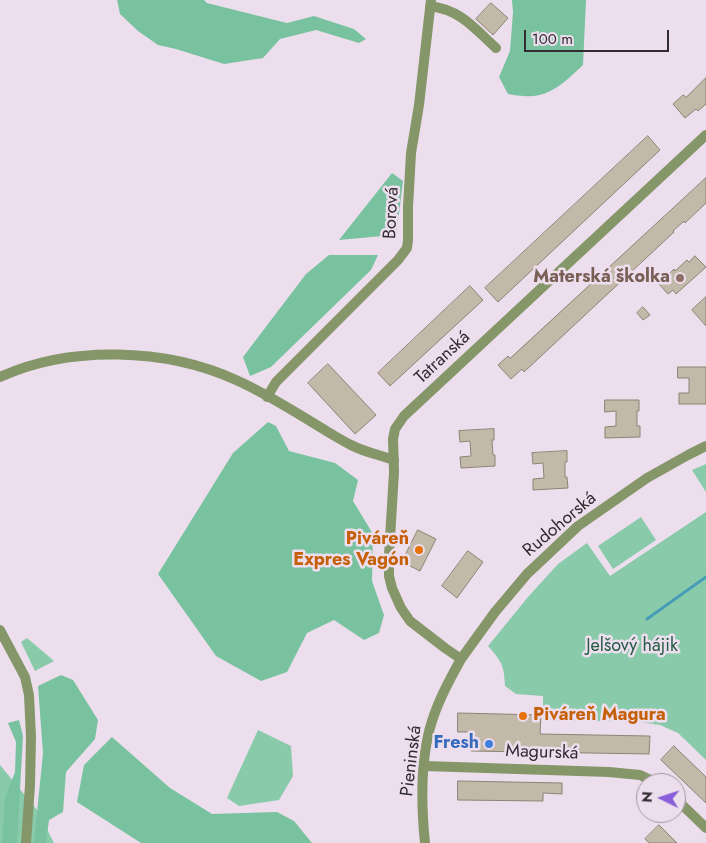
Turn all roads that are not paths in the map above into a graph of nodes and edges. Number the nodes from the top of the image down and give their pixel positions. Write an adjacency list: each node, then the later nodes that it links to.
1 (431, 3): 2 (street, Borová); 5 (street, Borová)
2 (496, 48)
3 (706, 135): 7 (street, Tatranská)
4 (0, 377): 5 (street)
5 (267, 397): 7 (street)
6 (706, 446): 9 (street, Rudohorská)
7 (394, 460): 9 (street, Tatranská)
8 (0, 630): 14 (street)
9 (461, 659): 10 (street, Pieninská)
10 (424, 766): 11 (street, Magurská); 15 (street, Pieninská)
11 (636, 775)
12 (686, 809): 13 (street)
13 (706, 828)
14 (26, 843)
15 (425, 843)

